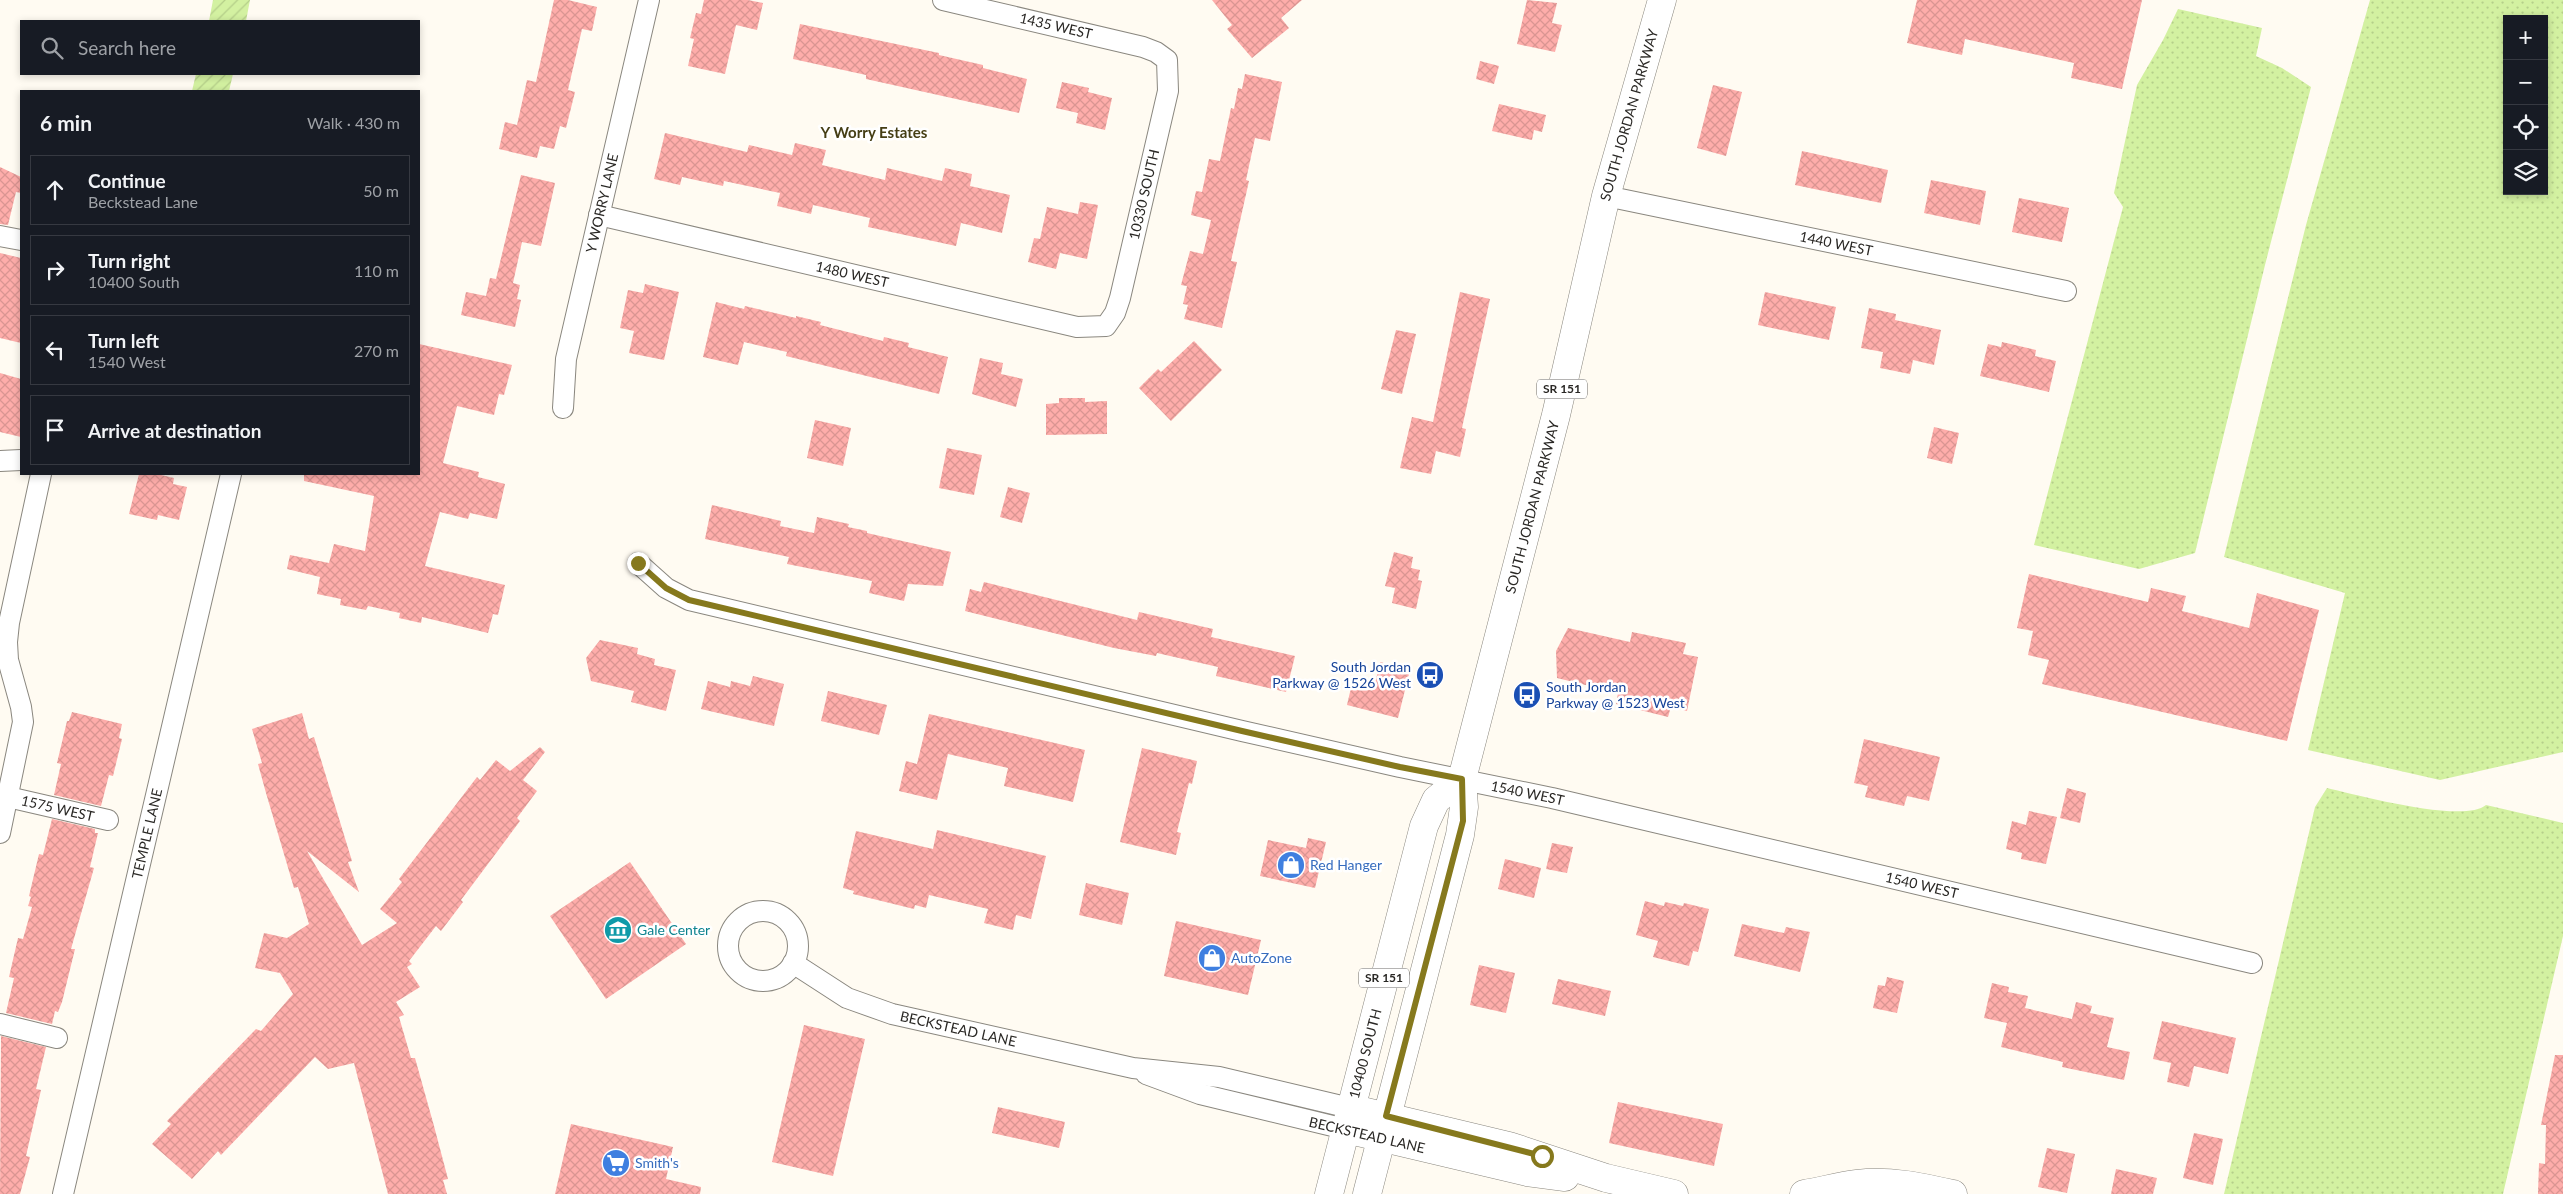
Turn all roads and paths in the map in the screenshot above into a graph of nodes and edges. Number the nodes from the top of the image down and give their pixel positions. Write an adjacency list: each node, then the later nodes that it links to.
1 (649, 0): 6 (street, Y WORRY LANE)
2 (943, 0): 4 (street, 1435 WEST)
3 (1662, 0): 5 (main road, SOUTH JORDAN PARKWAY / SR 151)
4 (1167, 60): 10 (street, 10330 SOUTH)
5 (1606, 196): 9 (street, 1440 WEST); 18 (main road, SOUTH JORDAN PARKWAY / SR 151)
6 (599, 216): 10 (street, 1480 WEST); 11 (street, Y WORRY LANE)
7 (0, 236): 8 (street)
8 (20, 240)
9 (2066, 291)
10 (1106, 326)
11 (563, 408)
12 (20, 460): 13 (street)
13 (0, 461)
14 (41, 475): 17 (street)
15 (231, 475): 28 (street, TEMPLE LANE)
16 (638, 563): 18 (street, 1540 WEST)
17 (7, 594): 19 (street)
18 (1462, 779): 22 (street, 1540 WEST); 26 (main road, 10400 SOUTH / SR 151); 27 (main road, SR 151)
19 (8, 797): 20 (street, 1575 WEST); 21 (street)
20 (108, 820)
21 (1, 825)
22 (2252, 963)
23 (793, 964): 26 (street, BECKSTEAD LANE)
24 (0, 1024): 25 (street)
25 (57, 1038)
26 (1348, 1119): 27 (main road, BECKSTEAD LANE); 29 (main road, 10400 SOUTH / SR 151)
27 (1384, 1127): 30 (main road, SR 151); 31 (main road, BECKSTEAD LANE)
28 (63, 1194)
29 (1329, 1194)
30 (1367, 1194)
31 (1674, 1194)
32 (1804, 1194): 33 (main road)
33 (1953, 1194)

